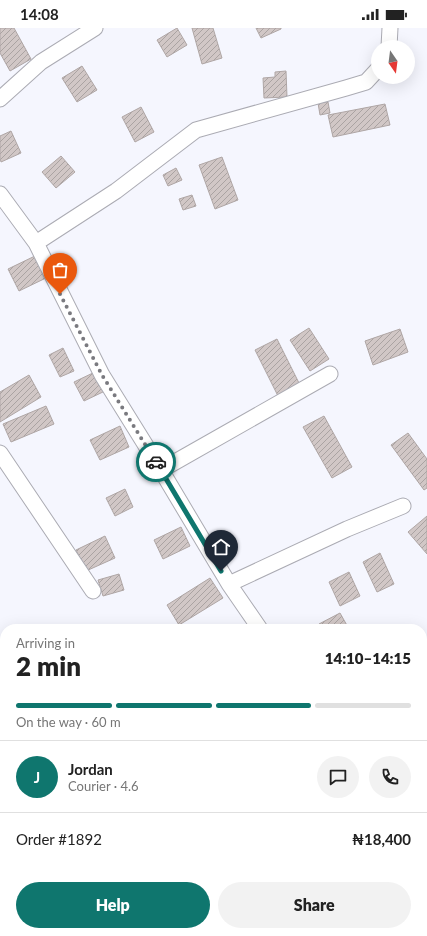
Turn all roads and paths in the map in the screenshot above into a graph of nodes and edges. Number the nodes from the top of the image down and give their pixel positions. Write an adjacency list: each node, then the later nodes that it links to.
1 (95, 28): 5 (street)
2 (390, 28): 3 (street)
3 (389, 40)
4 (371, 77): 7 (street)
5 (0, 99)
6 (0, 194): 7 (street)
7 (36, 243): 10 (street)
8 (330, 374): 10 (street)
9 (0, 453): 13 (street)
10 (161, 470): 12 (street)
11 (403, 506): 12 (street)
12 (228, 584): 14 (street)
13 (93, 591)
14 (256, 624)

